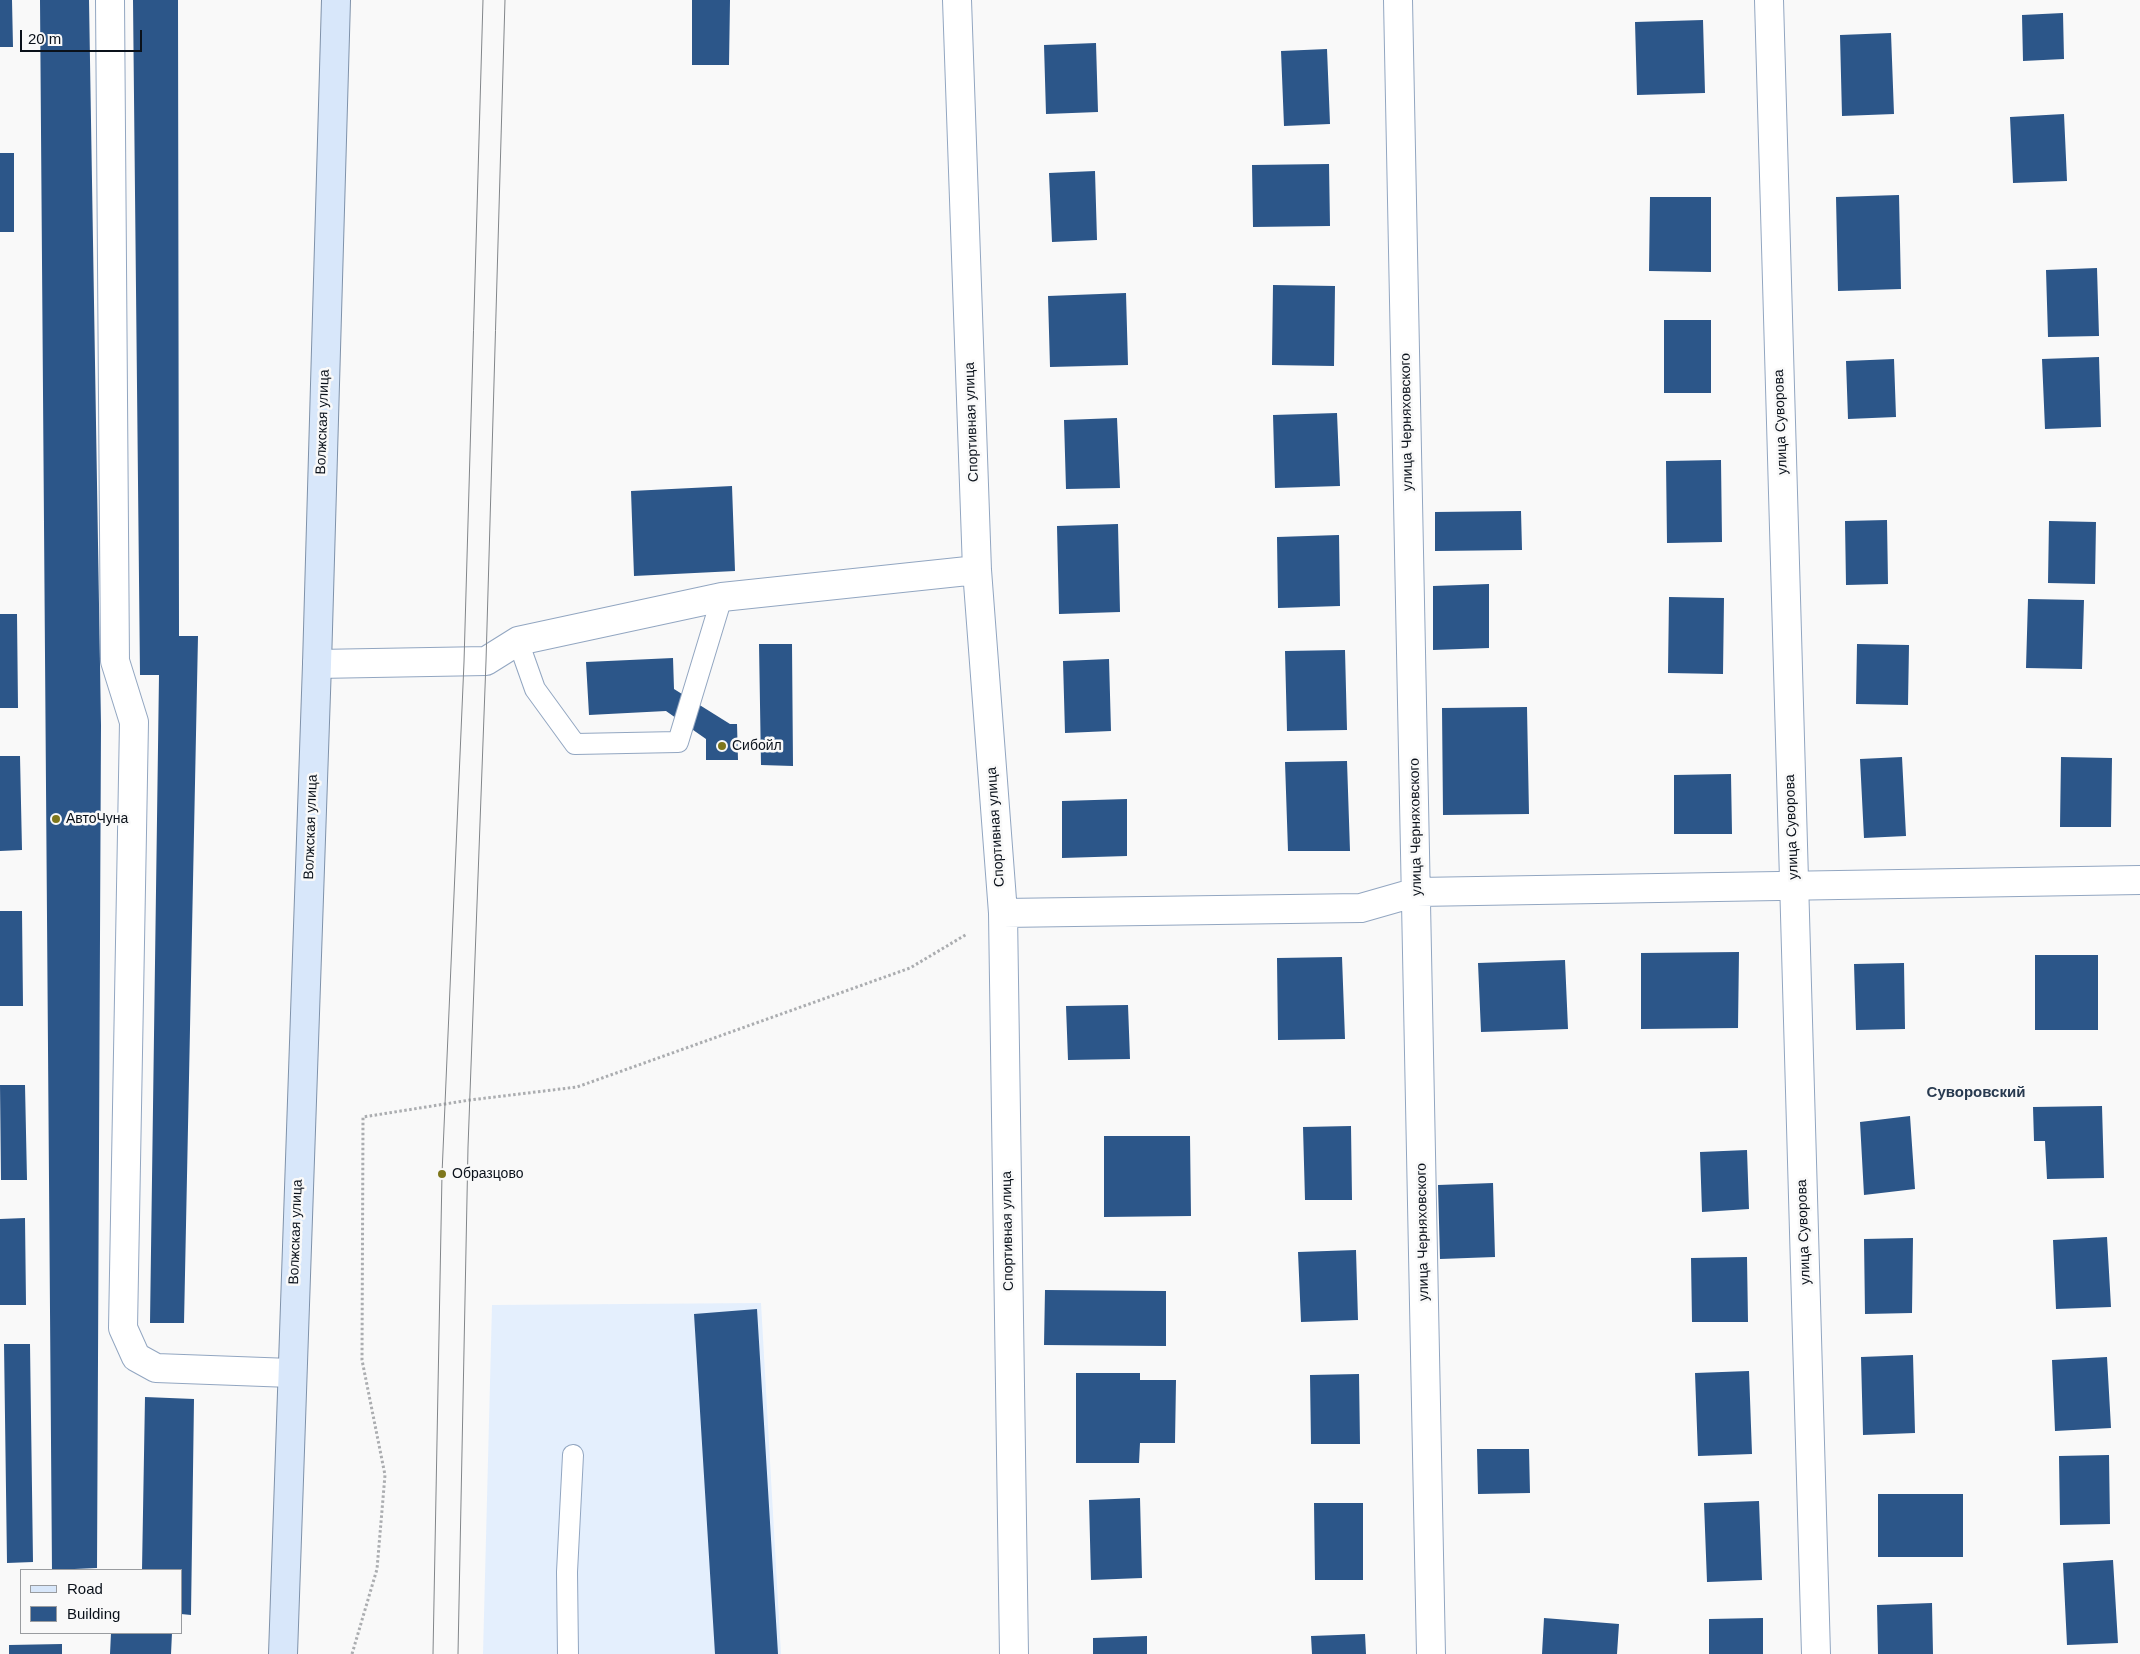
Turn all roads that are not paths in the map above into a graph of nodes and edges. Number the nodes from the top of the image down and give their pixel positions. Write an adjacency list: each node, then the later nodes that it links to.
1 (110, 0): 14 (street)
2 (336, 0): 9 (main road, Волжская улица)
3 (957, 0): 6 (street, Спортивная улица)
4 (1398, 0): 12 (street, улица Черняховского)
5 (1769, 0): 11 (street, улица Суворова)
6 (977, 570): 7 (street); 13 (street, Спортивная улица)
7 (722, 597): 8 (street); 8 (lane)
8 (518, 641): 9 (street)
9 (316, 664): 14 (main road, Волжская улица)
10 (2140, 880): 11 (street)
11 (1794, 886): 12 (street); 20 (street, улица Суворова)
12 (1417, 892): 13 (street); 19 (street, улица Черняховского)
13 (1003, 913): 18 (street, Спортивная улица)
14 (291, 1373): 16 (main road, Волжская улица)
15 (573, 1455): 17 (lane)
16 (283, 1654)
17 (568, 1654)
18 (1014, 1654)
19 (1431, 1654)
20 (1816, 1654)

